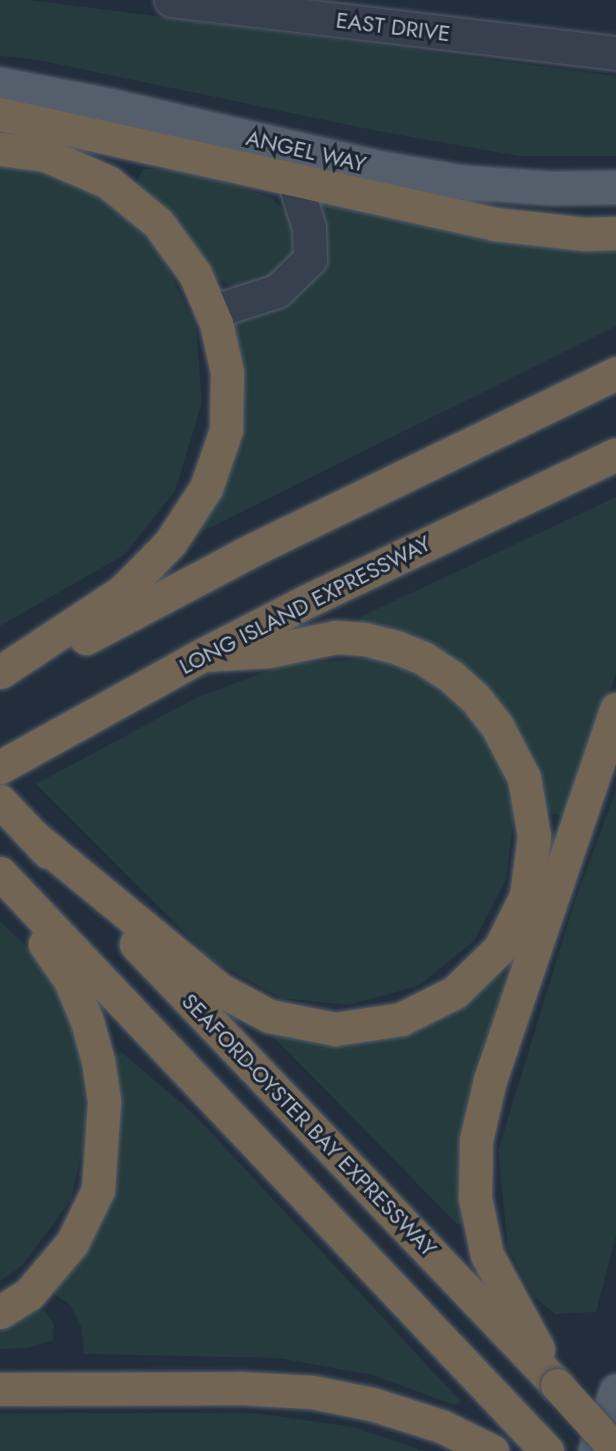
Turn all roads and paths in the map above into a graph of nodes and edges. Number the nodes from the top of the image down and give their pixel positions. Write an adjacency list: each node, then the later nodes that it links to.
1 (171, 0): 2 (street, EAST DRIVE)
2 (616, 53)
3 (0, 84): 7 (main road, ANGEL WAY)
4 (6, 115): 6 (highway)
5 (0, 149): 9 (highway)
6 (294, 180): 8 (highway); 9 (street)
7 (616, 187)
8 (616, 233)
9 (211, 312): 13 (highway)
10 (616, 373): 14 (highway)
11 (616, 454): 12 (highway, LONG ISLAND EXPRESSWAY)
12 (201, 655): 16 (highway, LONG ISLAND EXPRESSWAY); 18 (highway)
13 (0, 672)
14 (0, 684)
15 (616, 709): 22 (highway)
16 (0, 767)
17 (0, 801): 18 (highway, SEAFORD-OYSTER BAY EXPRESSWAY)
18 (33, 836): 22 (highway, SEAFORD-OYSTER BAY EXPRESSWAY)
19 (0, 873): 27 (highway)
20 (0, 878): 21 (highway)
21 (0, 1312)
22 (557, 1385): 25 (highway, SEAFORD-OYSTER BAY EXPRESSWAY, bridge)
23 (0, 1389): 26 (highway)
24 (616, 1391): 28 (main road)
25 (616, 1450)
26 (492, 1451)
27 (547, 1451)
28 (595, 1451)

